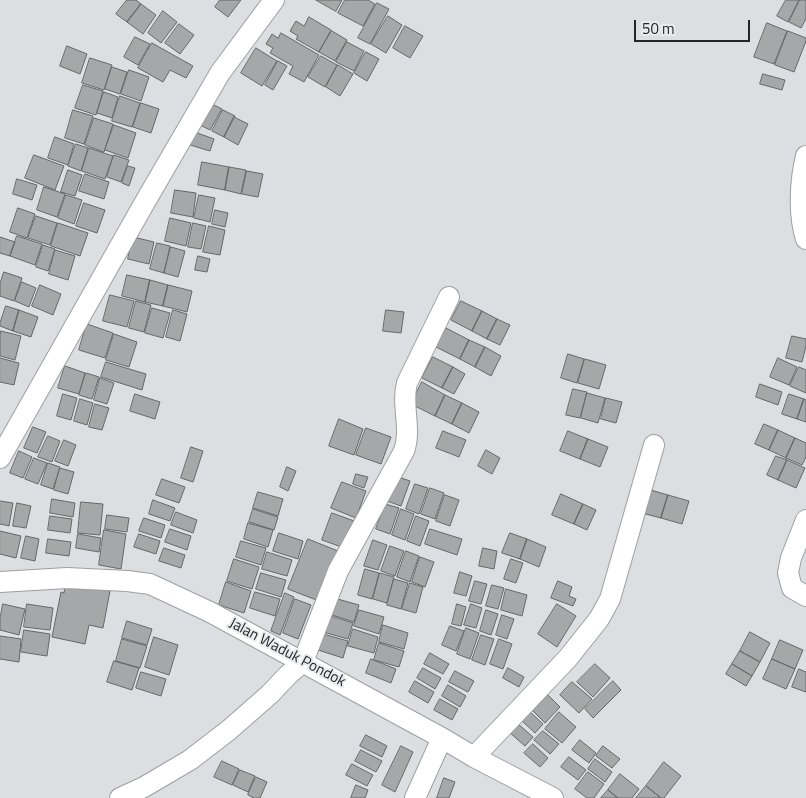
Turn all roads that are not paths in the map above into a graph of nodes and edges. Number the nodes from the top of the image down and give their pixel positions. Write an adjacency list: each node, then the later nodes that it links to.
1 (274, 0): 6 (street)
2 (806, 156): 3 (street)
3 (806, 239)
4 (449, 297): 10 (street)
5 (654, 445): 12 (street)
6 (0, 458)
7 (806, 520): 9 (street)
8 (0, 582): 10 (street, Jalan Waduk Pondok)
9 (806, 596)
10 (304, 662): 11 (street, Jalan Waduk Pondok); 13 (street)
11 (442, 738): 12 (street, Jalan Waduk Pondok); 14 (street)
12 (474, 757): 15 (street, Jalan Waduk Pondok)
13 (120, 798)
14 (415, 798)
15 (553, 798)

